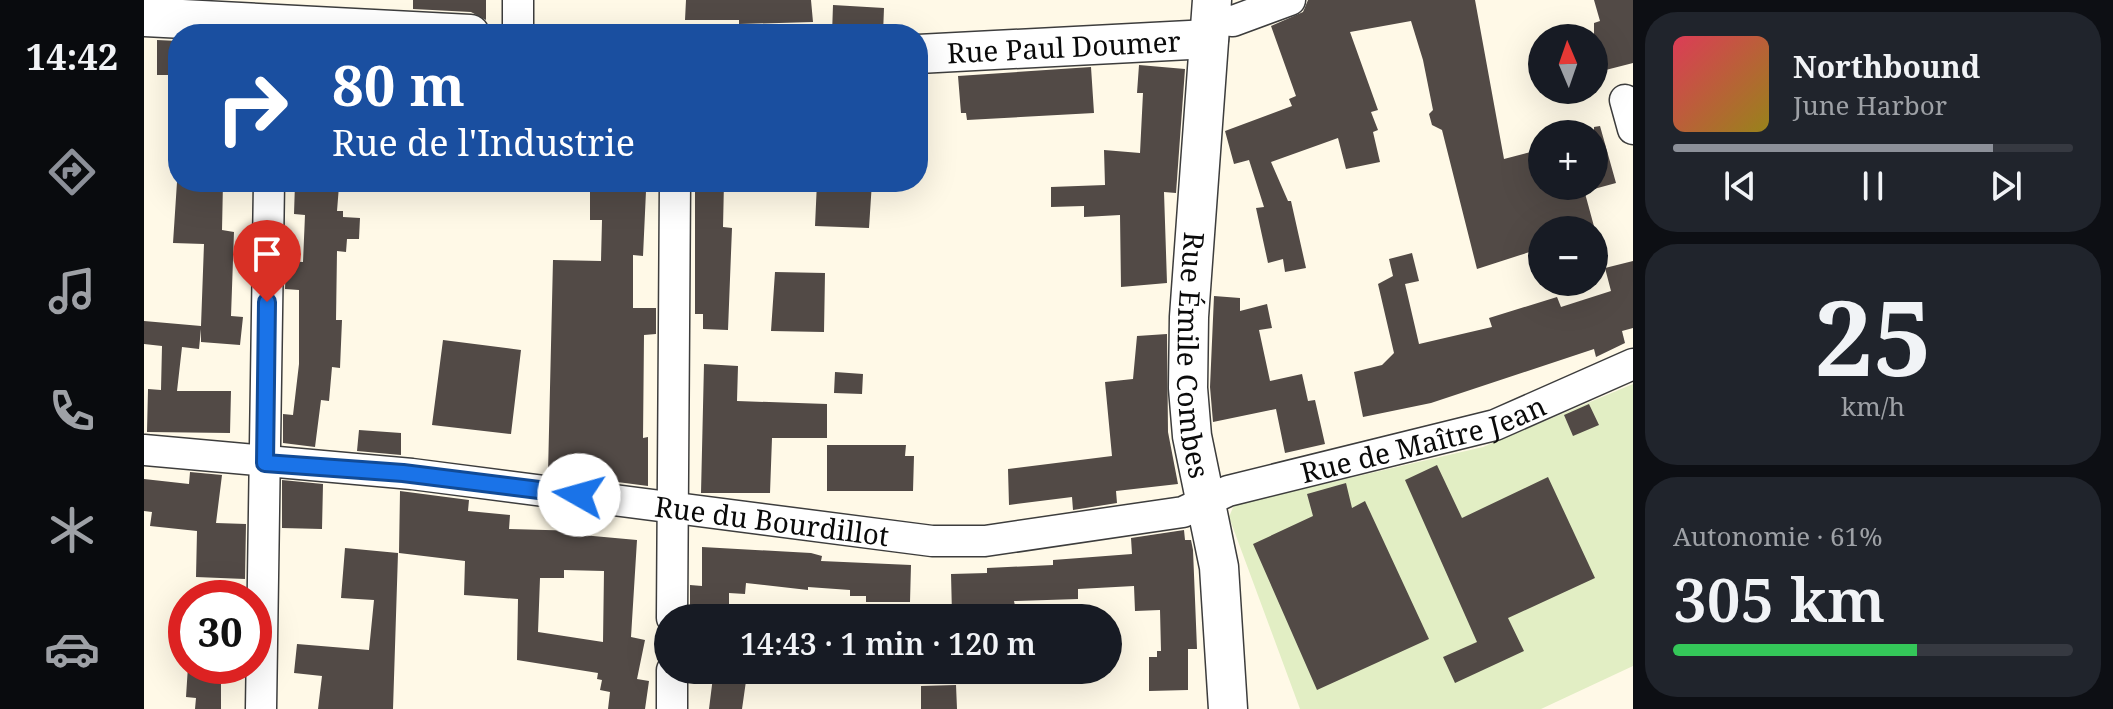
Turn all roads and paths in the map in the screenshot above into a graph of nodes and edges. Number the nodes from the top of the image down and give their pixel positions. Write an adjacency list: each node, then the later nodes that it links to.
1 (518, 0): 7 (street)
2 (1290, 0): 5 (street)
3 (144, 17): 4 (street)
4 (268, 19): 6 (street)
5 (1211, 19): 8 (street, Rue Paul Doumer); 14 (street, Rue Émile Combes)
6 (335, 24)
7 (518, 24)
8 (928, 53)
9 (269, 192): 13 (street)
10 (675, 192): 15 (street)
11 (1633, 364): 14 (street, Rue de Maître Jean)
12 (144, 450): 13 (street, Rue du Bourdillot)
13 (265, 463): 15 (street, Rue du Bourdillot); 18 (street)
14 (1208, 501): 15 (street, Rue du Bourdillot); 20 (street, Rue Émile Combes)
15 (672, 507): 16 (street)
16 (672, 604)
17 (672, 684): 19 (street)
18 (261, 709)
19 (672, 709)
20 (1228, 709)

